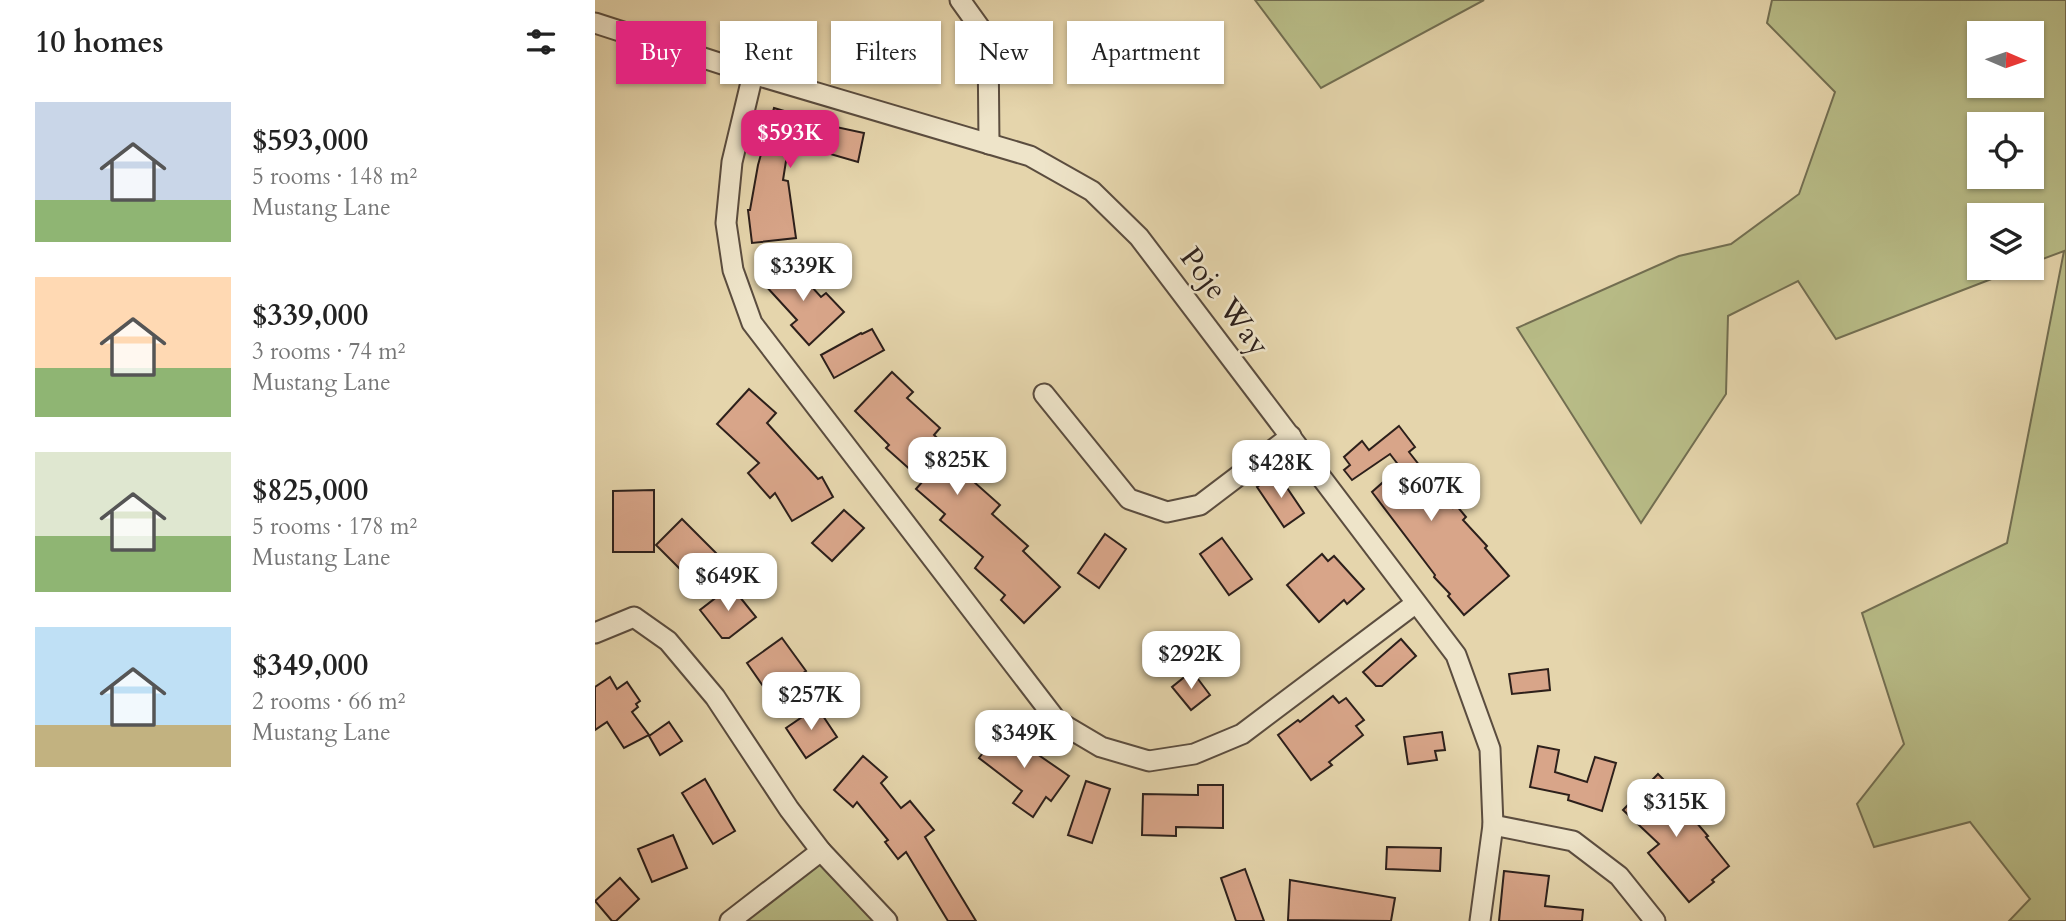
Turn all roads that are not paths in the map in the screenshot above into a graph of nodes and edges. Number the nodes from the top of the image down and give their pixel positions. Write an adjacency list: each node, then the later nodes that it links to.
1 (960, 0): 6 (street)
2 (595, 23): 3 (street, Poje Way)
3 (720, 63)
4 (751, 84): 9 (street)
5 (787, 84): 6 (street, Poje Way)
6 (989, 144): 8 (street, Poje Way)
7 (1044, 394): 8 (street)
8 (1290, 436): 9 (street, Poje Way)
9 (1416, 603): 11 (street, Poje Way)
10 (595, 633): 12 (street)
11 (1493, 825): 15 (street, Poje Way); 16 (street)
12 (821, 851): 13 (street); 14 (street)
13 (730, 921)
14 (887, 921)
15 (1480, 921)
16 (1655, 921)

